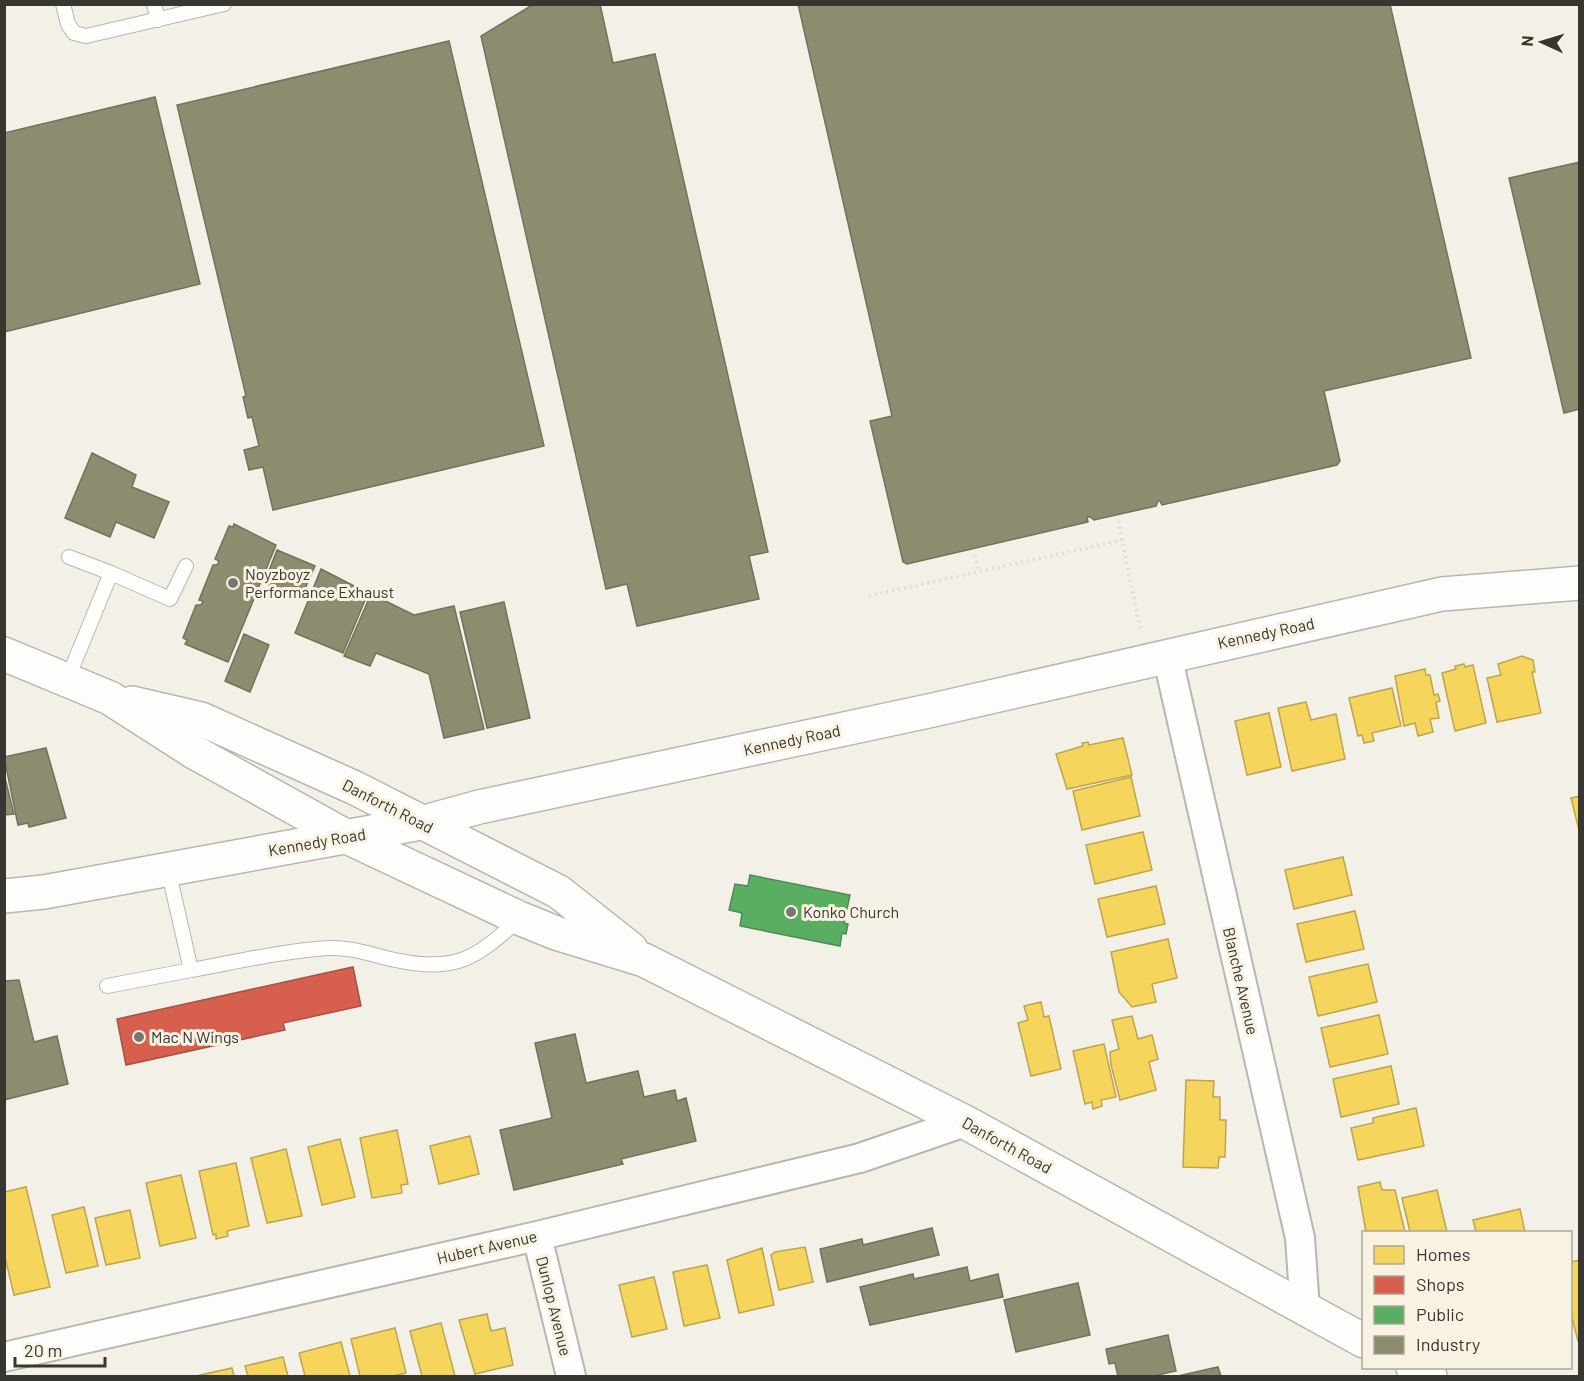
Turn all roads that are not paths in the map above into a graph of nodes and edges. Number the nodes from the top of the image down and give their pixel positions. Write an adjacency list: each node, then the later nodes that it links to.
1 (63, 4): 4 (lane)
2 (154, 4): 4 (lane)
3 (224, 4): 4 (lane)
4 (158, 20)
5 (69, 557): 7 (lane)
6 (186, 566): 7 (lane)
7 (111, 573): 11 (lane)
8 (1580, 584): 10 (main road, Kennedy Road)
9 (4, 654): 11 (main road, Danforth Road)
10 (1157, 658): 13 (main road, Kennedy Road); 23 (street, Blanche Avenue)
11 (67, 680): 12 (main road, Danforth Road)
12 (110, 698): 13 (main road, Danforth Road); 14 (main road, Danforth Road)
13 (421, 823): 14 (main road, Kennedy Road); 18 (main road, Danforth Road)
14 (347, 837): 15 (main road, Kennedy Road); 17 (main road, Danforth Road)
15 (168, 869): 16 (main road, Kennedy Road); 19 (lane)
16 (4, 896)
17 (519, 918): 18 (main road, Danforth Road); 19 (lane)
18 (644, 960): 21 (main road, Danforth Road)
19 (191, 969): 20 (lane)
20 (107, 986)
21 (965, 1122): 22 (street, Hubert Avenue); 23 (main road, Danforth Road)
22 (537, 1236): 25 (street, Hubert Avenue); 27 (street, Dunlop Avenue)
23 (1305, 1309): 24 (main road, Danforth Road)
24 (1362, 1340)
25 (4, 1357)
26 (1415, 1369): 28 (main road)
27 (571, 1377)
28 (1430, 1377)

